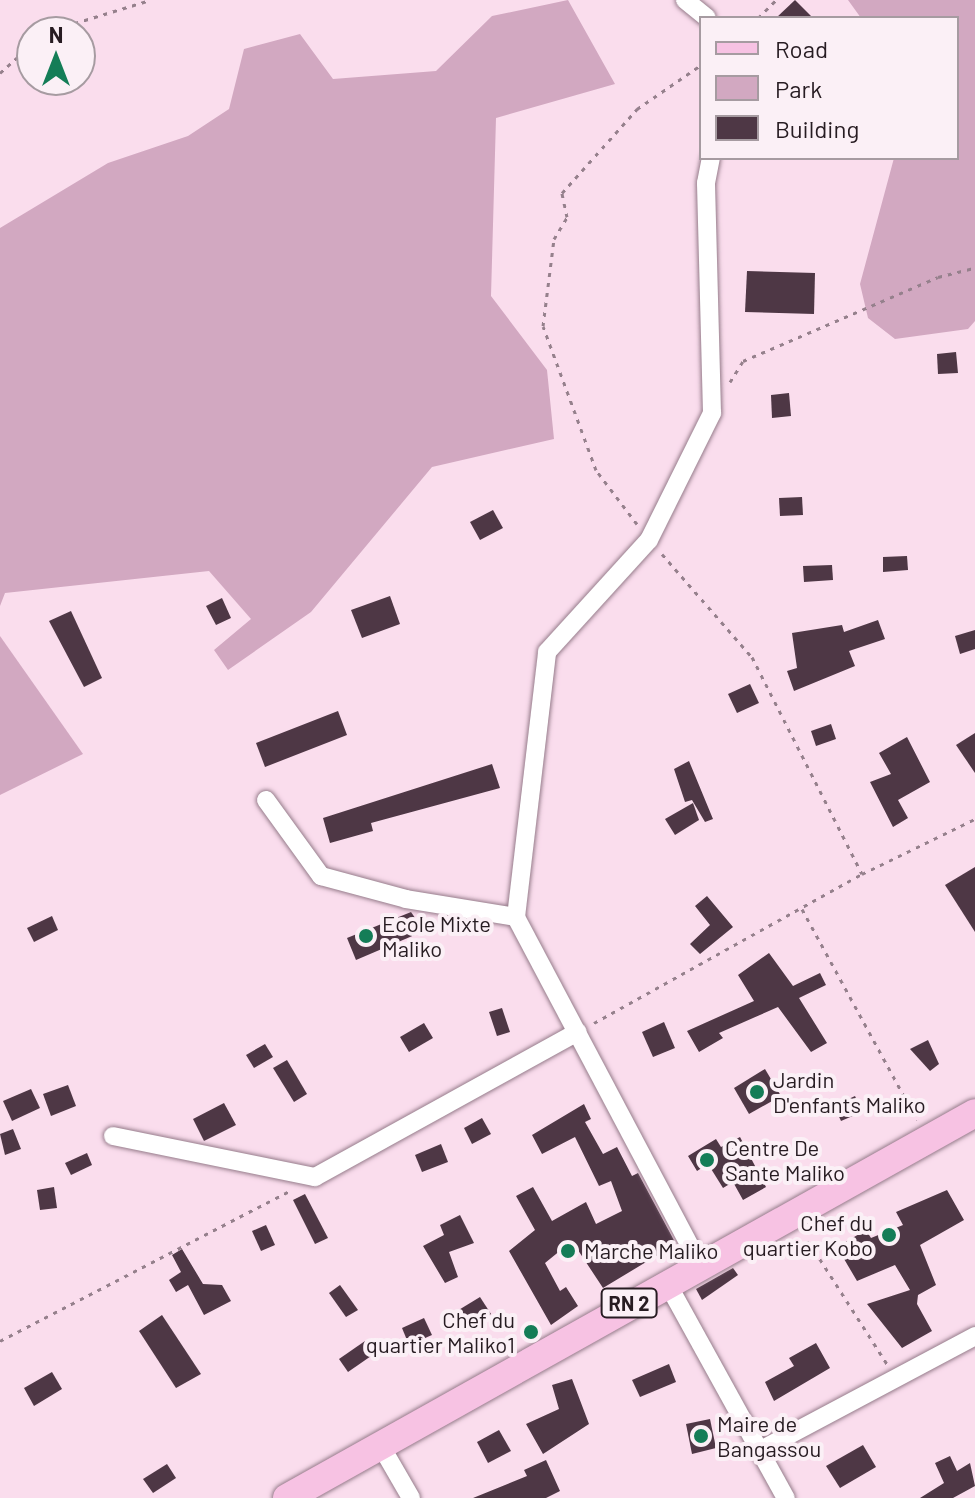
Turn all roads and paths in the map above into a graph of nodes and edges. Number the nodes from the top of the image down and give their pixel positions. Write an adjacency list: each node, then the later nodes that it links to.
1 (150, 0): 6 (path)
2 (685, 0): 4 (street)
3 (776, 0): 5 (path)
4 (705, 16)
5 (760, 16)
6 (96, 17)
7 (16, 58): 9 (path)
8 (699, 66): 13 (path)
9 (0, 73)
10 (711, 160): 12 (street)
11 (975, 268): 12 (path)
12 (712, 413): 13 (street)
13 (649, 540): 16 (path); 18 (street)
14 (266, 800): 18 (street)
15 (975, 819): 16 (path)
16 (862, 874): 17 (path)
17 (801, 908): 19 (path); 22 (path)
18 (516, 917): 19 (street)
19 (578, 1032): 23 (street); 25 (street)
20 (975, 1113): 22 (main road, RN 2)
21 (113, 1136): 23 (street)
22 (928, 1141): 25 (main road, RN 2)
23 (315, 1177): 28 (path)
24 (782, 1247): 29 (path)
25 (699, 1263): 26 (main road, RN 2)
26 (666, 1281): 30 (main road, RN 2); 31 (street)
27 (975, 1336): 29 (street)
28 (0, 1341)
29 (899, 1380): 31 (street)
30 (381, 1446): 32 (main road, RN 2); 33 (street)
31 (759, 1451): 34 (street)
32 (287, 1498)
33 (411, 1498)
34 (786, 1498)

